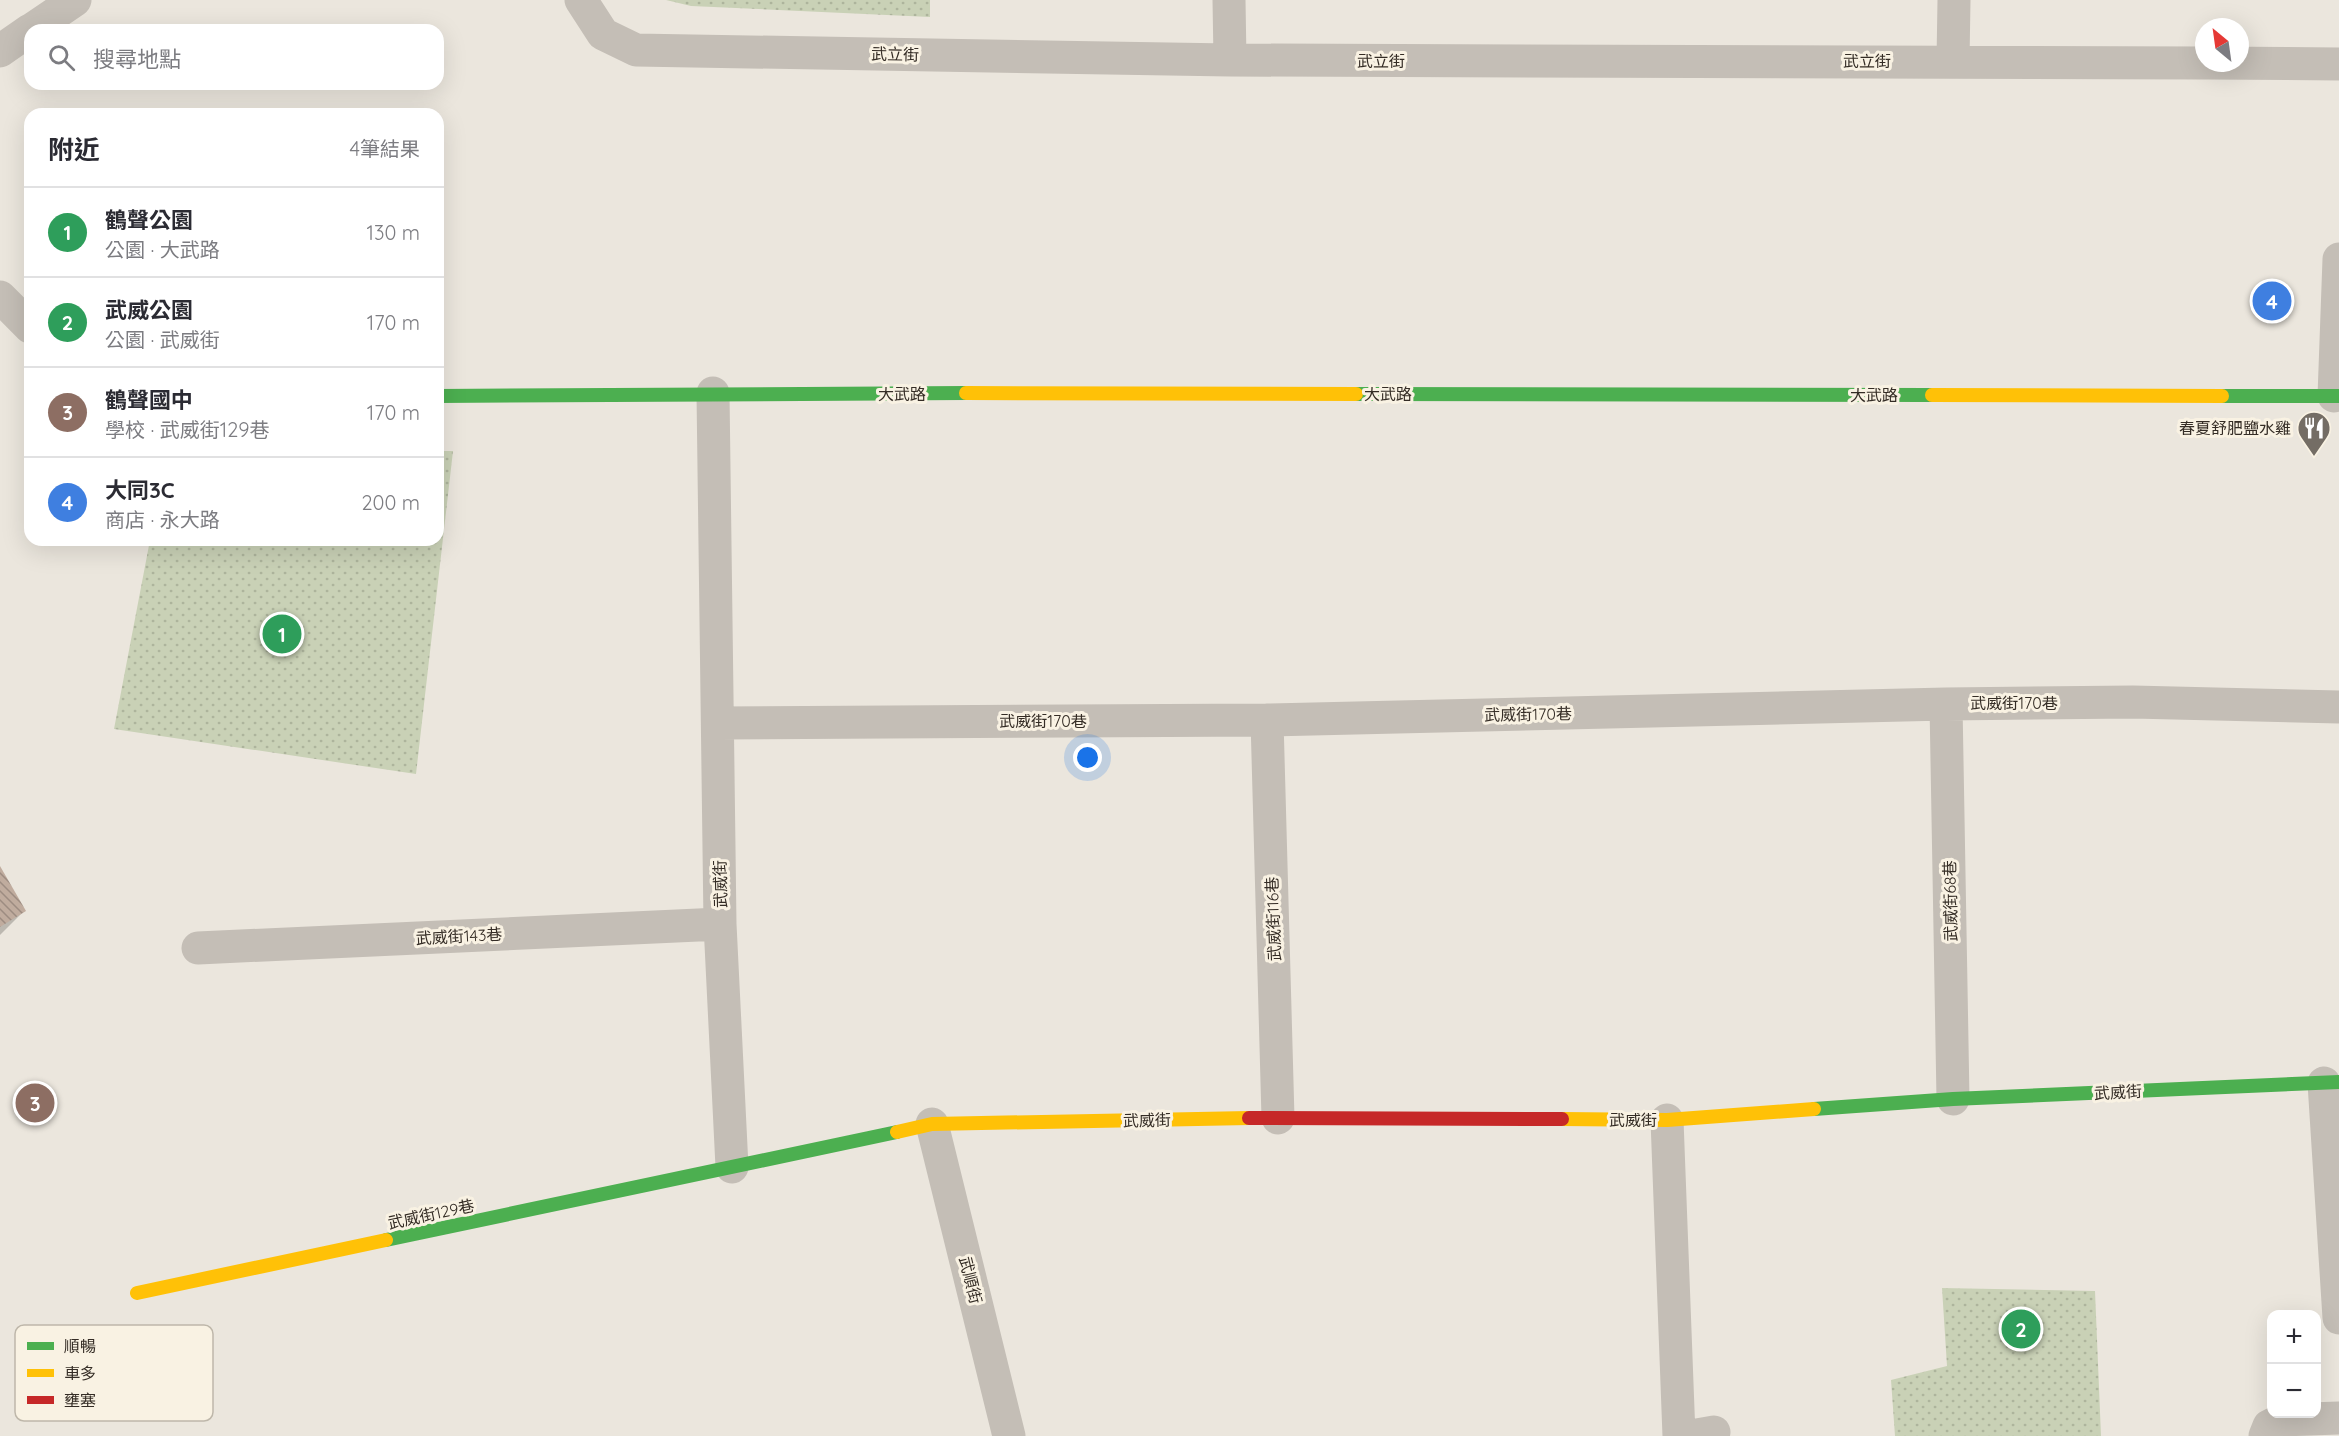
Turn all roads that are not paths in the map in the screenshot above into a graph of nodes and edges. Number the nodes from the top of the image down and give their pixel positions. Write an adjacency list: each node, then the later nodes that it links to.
1 (75, 0): 5 (street)
2 (581, 0): 8 (street, 武立街)
3 (1229, 0): 8 (street)
4 (1954, 0): 9 (street)
5 (39, 24)
6 (24, 34): 7 (street)
7 (0, 51)
8 (1230, 60): 9 (street, 武立街)
9 (1953, 61): 10 (street, 武立街)
10 (2195, 63)
11 (2249, 63): 12 (street)
12 (2339, 64)
13 (2339, 259): 18 (street)
14 (0, 297): 15 (street)
15 (24, 321)
16 (713, 393): 17 (street, 大武路); 18 (street, 大武路); 22 (street, 武威街)
17 (444, 396)
18 (2337, 396)
19 (1946, 704): 20 (street, 武威街170巷); 21 (street, 武威街170巷); 26 (street, 武威街68巷)
20 (2339, 707)
21 (1267, 720): 22 (street, 武威街170巷); 27 (street, 武威街116巷)
22 (718, 723): 23 (street, 武威街)
23 (720, 924): 24 (street, 武威街143巷); 30 (street, 武威街)
24 (198, 948)
25 (2331, 1082): 26 (street, 武威街); 32 (street)
26 (1953, 1099): 28 (street, 武威街)
27 (1278, 1118): 28 (street, 武威街); 29 (street, 武威街)
28 (1667, 1120): 35 (street)
29 (932, 1124): 30 (street, 武威街); 34 (street, 武順街)
30 (732, 1167): 31 (street, 武威街129巷)
31 (137, 1293)
32 (2339, 1318)
33 (2339, 1418): 36 (street)
34 (1009, 1436)
35 (1678, 1436)
36 (2265, 1436)

